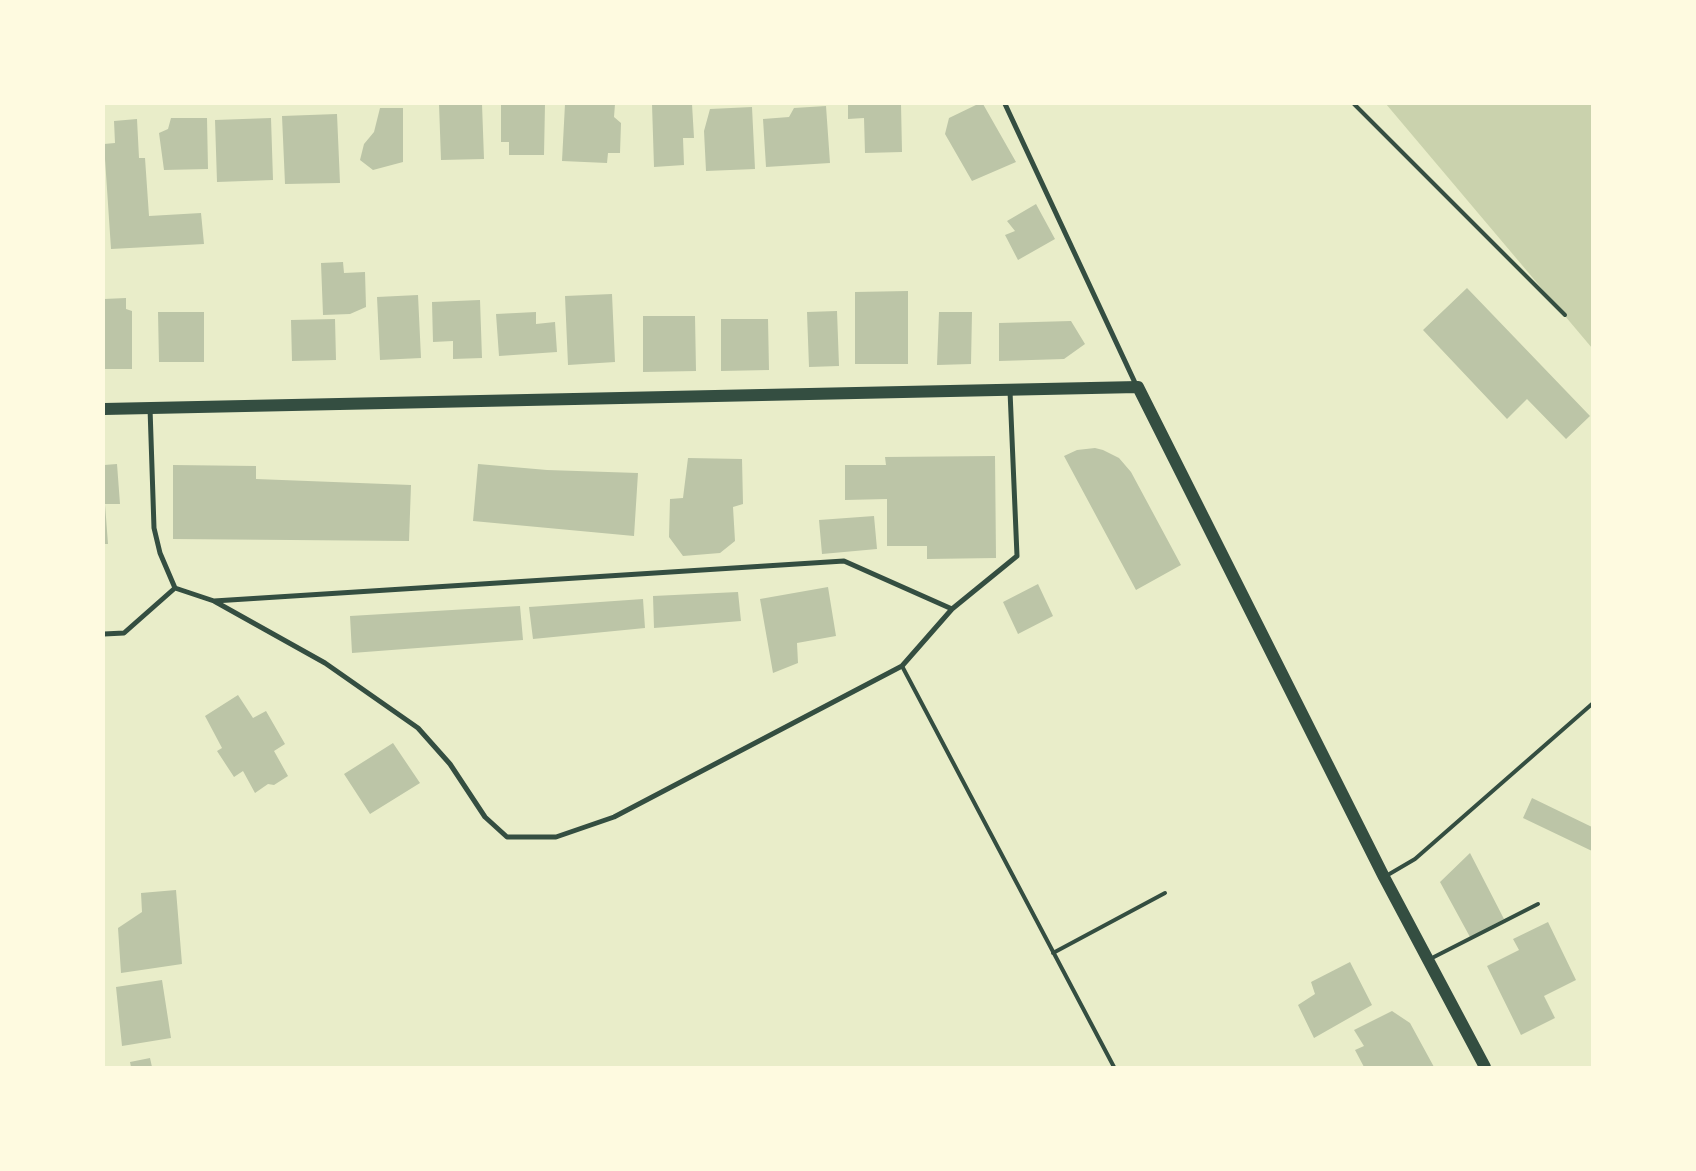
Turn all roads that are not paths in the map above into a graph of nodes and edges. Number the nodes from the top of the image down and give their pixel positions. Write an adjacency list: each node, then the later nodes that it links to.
1 (1005, 104): 4 (street)
2 (1354, 104): 3 (lane)
3 (1565, 315)
4 (1138, 387): 5 (main road); 14 (main road)
5 (1010, 390): 6 (main road); 10 (street)
6 (150, 408): 7 (main road); 8 (street)
7 (104, 409)
8 (175, 588): 9 (street); 11 (street)
9 (214, 602): 10 (street); 12 (street)
10 (952, 609): 12 (street)
11 (104, 634)
12 (902, 666): 17 (lane)
13 (1592, 704): 14 (lane)
14 (1384, 877): 18 (main road)
15 (1165, 893): 17 (lane)
16 (1538, 904): 18 (lane)
17 (1053, 953): 19 (lane)
18 (1428, 960): 20 (main road)
19 (1114, 1067)
20 (1485, 1067)

